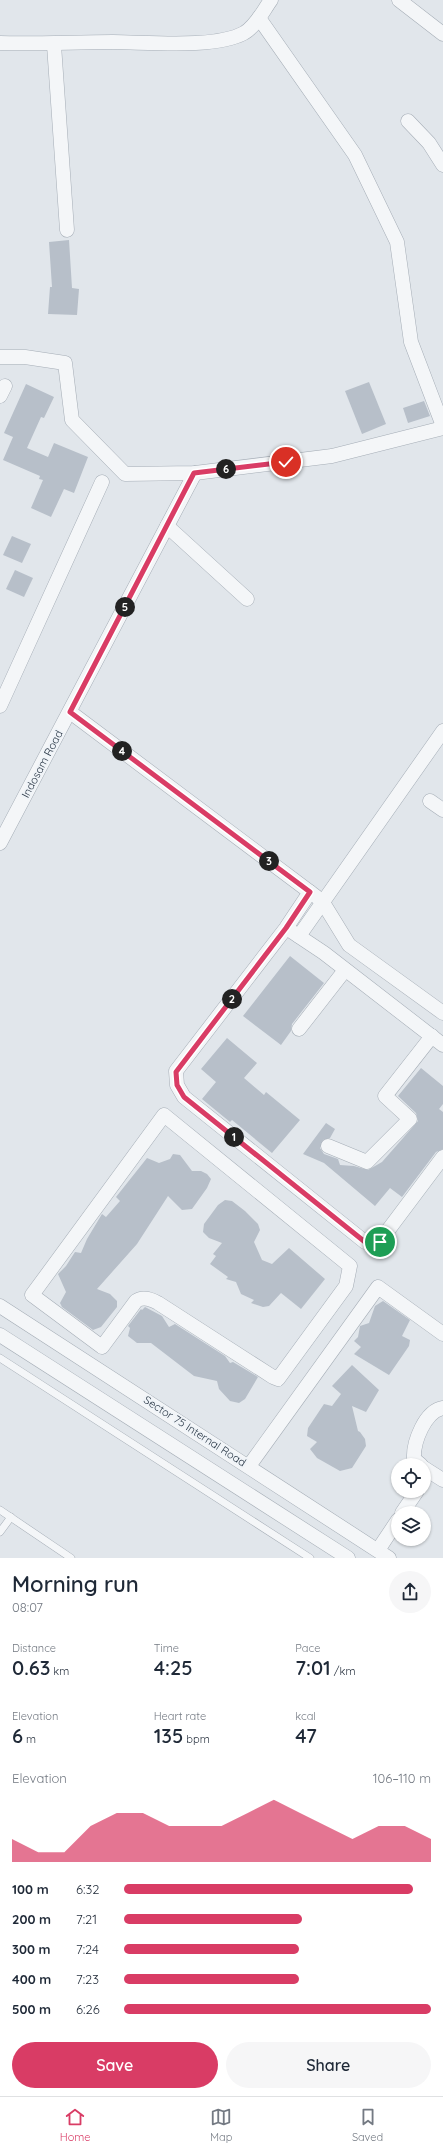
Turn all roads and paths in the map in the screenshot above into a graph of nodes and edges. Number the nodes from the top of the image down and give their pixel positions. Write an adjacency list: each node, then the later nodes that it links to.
1 (270, 0): 3 (street)
2 (399, 0): 4 (street)
3 (259, 18): 6 (street); 11 (street)
4 (443, 34)
5 (0, 44): 6 (street)
6 (54, 45): 9 (street)
7 (408, 121): 8 (street)
8 (443, 165)
9 (67, 230)
10 (0, 356): 12 (street)
11 (443, 427): 12 (street)
12 (194, 473): 14 (street, Indosam Road)
13 (102, 482): 16 (street)
14 (167, 526): 15 (street); 17 (street, Indosam Road)
15 (247, 599)
16 (0, 706)
17 (70, 712): 21 (street, Indosam Road); 22 (street)
18 (443, 731): 23 (street)
19 (430, 801): 20 (street)
20 (443, 810)
21 (0, 843)
22 (310, 892): 23 (street); 24 (street)
23 (322, 901): 25 (street); 27 (street)
24 (286, 928): 25 (street); 32 (street)
25 (299, 936): 26 (street)
26 (345, 970): 28 (street); 29 (street)
27 (443, 1013)
28 (299, 1029)
29 (432, 1036): 30 (street); 31 (street)
30 (443, 1045)
31 (328, 1146)
32 (443, 1157)
33 (0, 1306): 38 (street, Sector 75 Internal Road)
34 (443, 1334): 41 (street)
35 (0, 1335): 51 (street)
36 (102, 1347): 36 (street); 38 (street)
37 (0, 1358): 50 (lane)
38 (91, 1365): 41 (street, Sector 75 Internal Road)
39 (443, 1408): 40 (street)
40 (414, 1458)
41 (249, 1466): 48 (street, Sector 75 Internal Road)
42 (431, 1474): 43 (street)
43 (443, 1480)
44 (0, 1510): 45 (lane)
45 (11, 1517): 47 (lane); 49 (lane)
46 (391, 1530): 48 (street)
47 (0, 1532)
48 (375, 1554): 52 (street, Sector 75 Internal Road)
49 (71, 1558)
50 (310, 1558)
51 (348, 1558)
52 (390, 1558)

